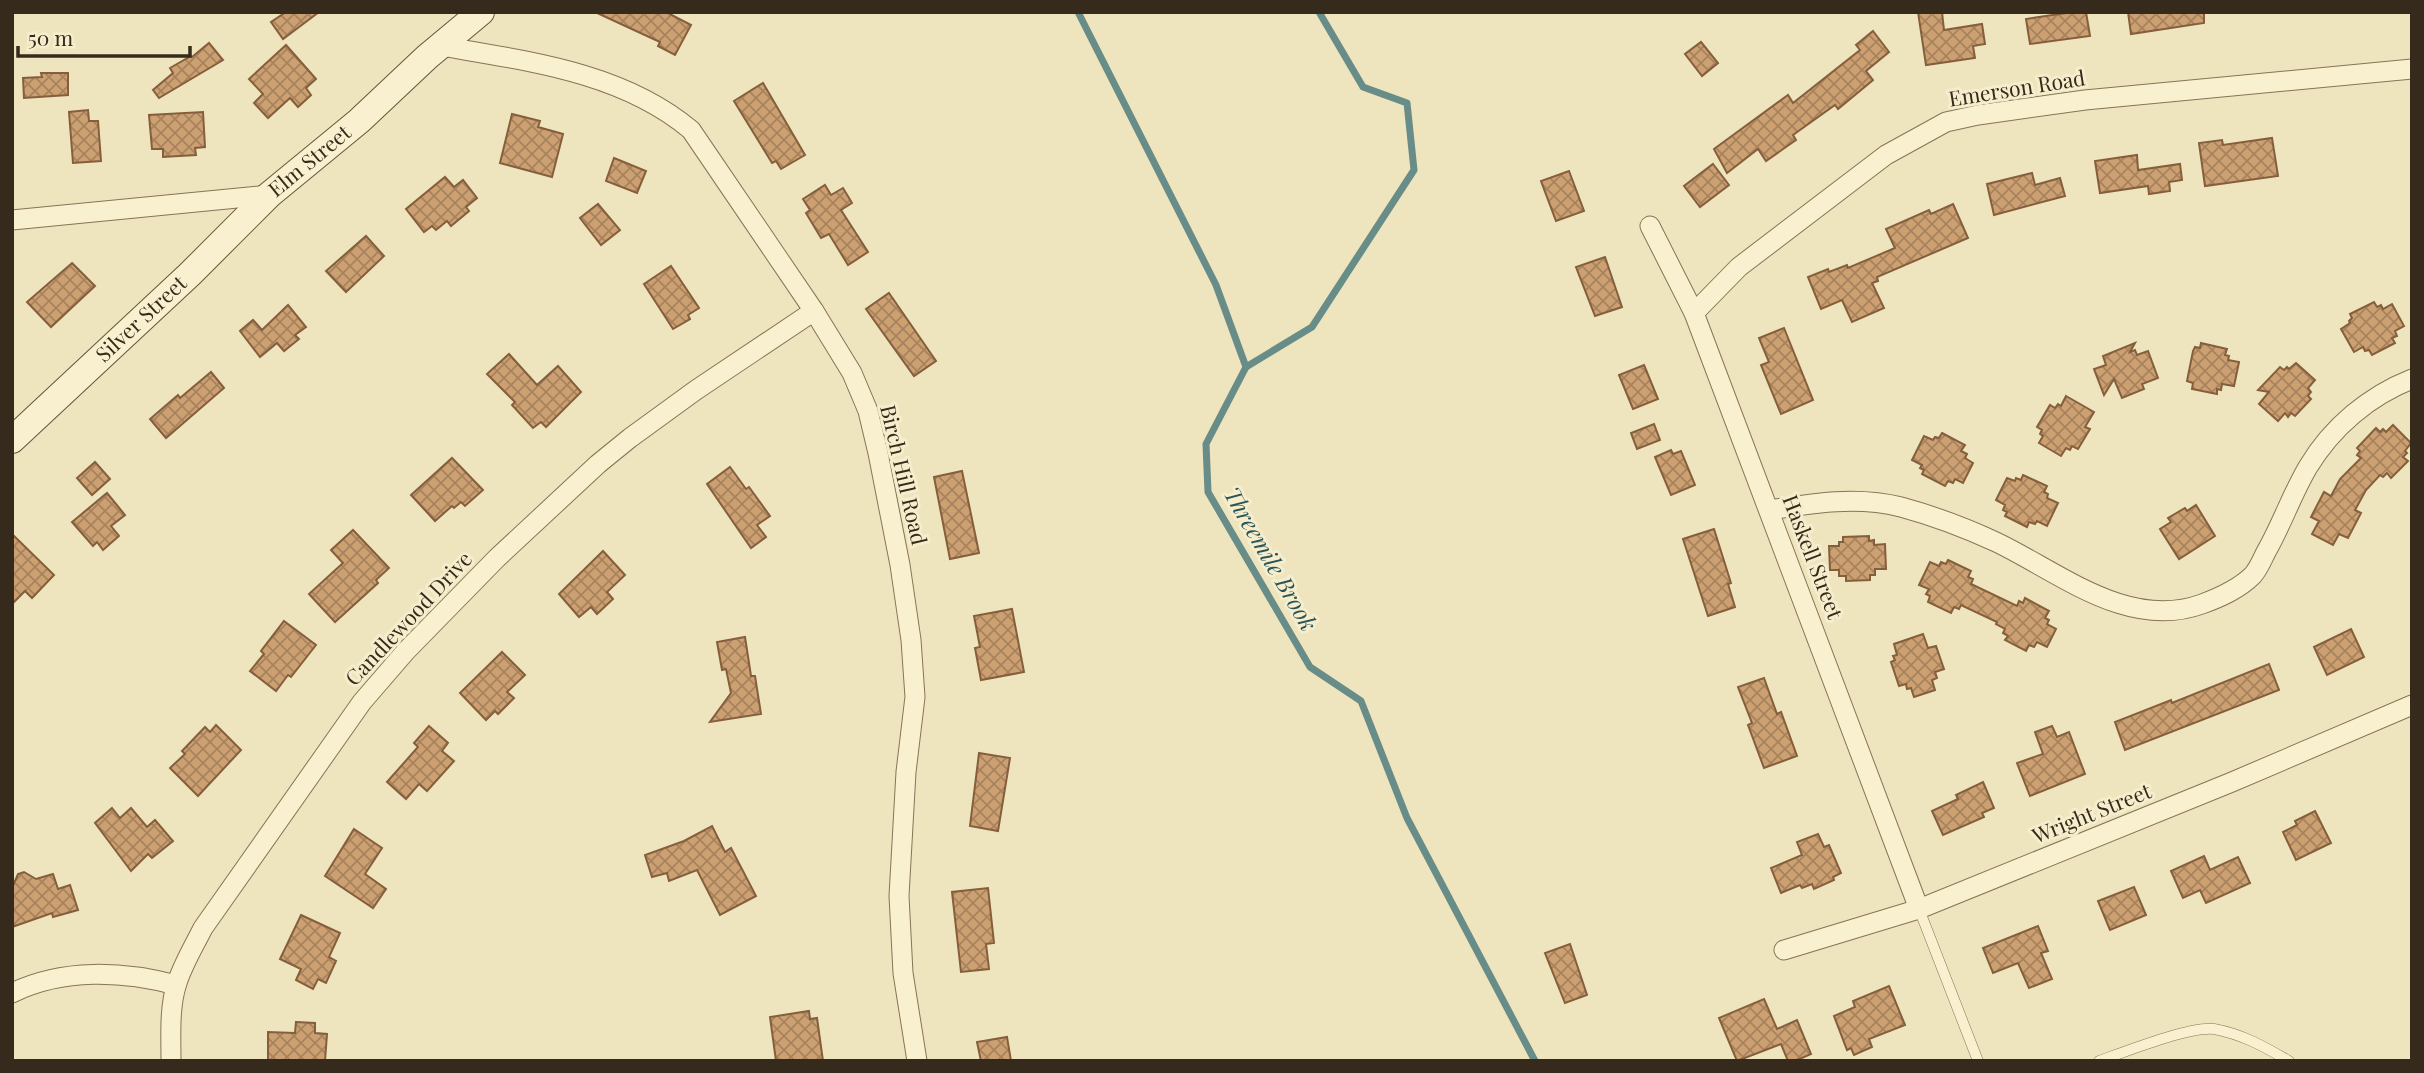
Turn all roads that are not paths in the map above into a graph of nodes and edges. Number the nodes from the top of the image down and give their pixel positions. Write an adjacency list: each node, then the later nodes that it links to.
1 (481, 12): 2 (street, Elm Street)
2 (441, 46): 4 (street, Elm Street); 7 (street, Birch Hill Road)
3 (2412, 69): 8 (street, Emerson Road)
4 (269, 195): 5 (street, Elm Street); 10 (street, Silver Street)
5 (12, 220)
6 (1650, 226): 8 (street, Haskell Street)
7 (814, 311): 15 (street, Candlewood Drive); 18 (street, Birch Hill Road)
8 (1694, 313): 11 (street, Haskell Street)
9 (2412, 379): 11 (street)
10 (12, 440)
11 (1770, 510): 13 (street, Haskell Street)
12 (2412, 705): 13 (street, Wright Street)
13 (1919, 909): 14 (street, Wright Street); 19 (lane)
14 (1784, 950)
15 (176, 985): 16 (street); 17 (street, Candlewood Drive)
16 (12, 993)
17 (171, 1061)
18 (917, 1061)
19 (1978, 1061)
20 (2099, 1061): 21 (lane)
21 (2289, 1061)

